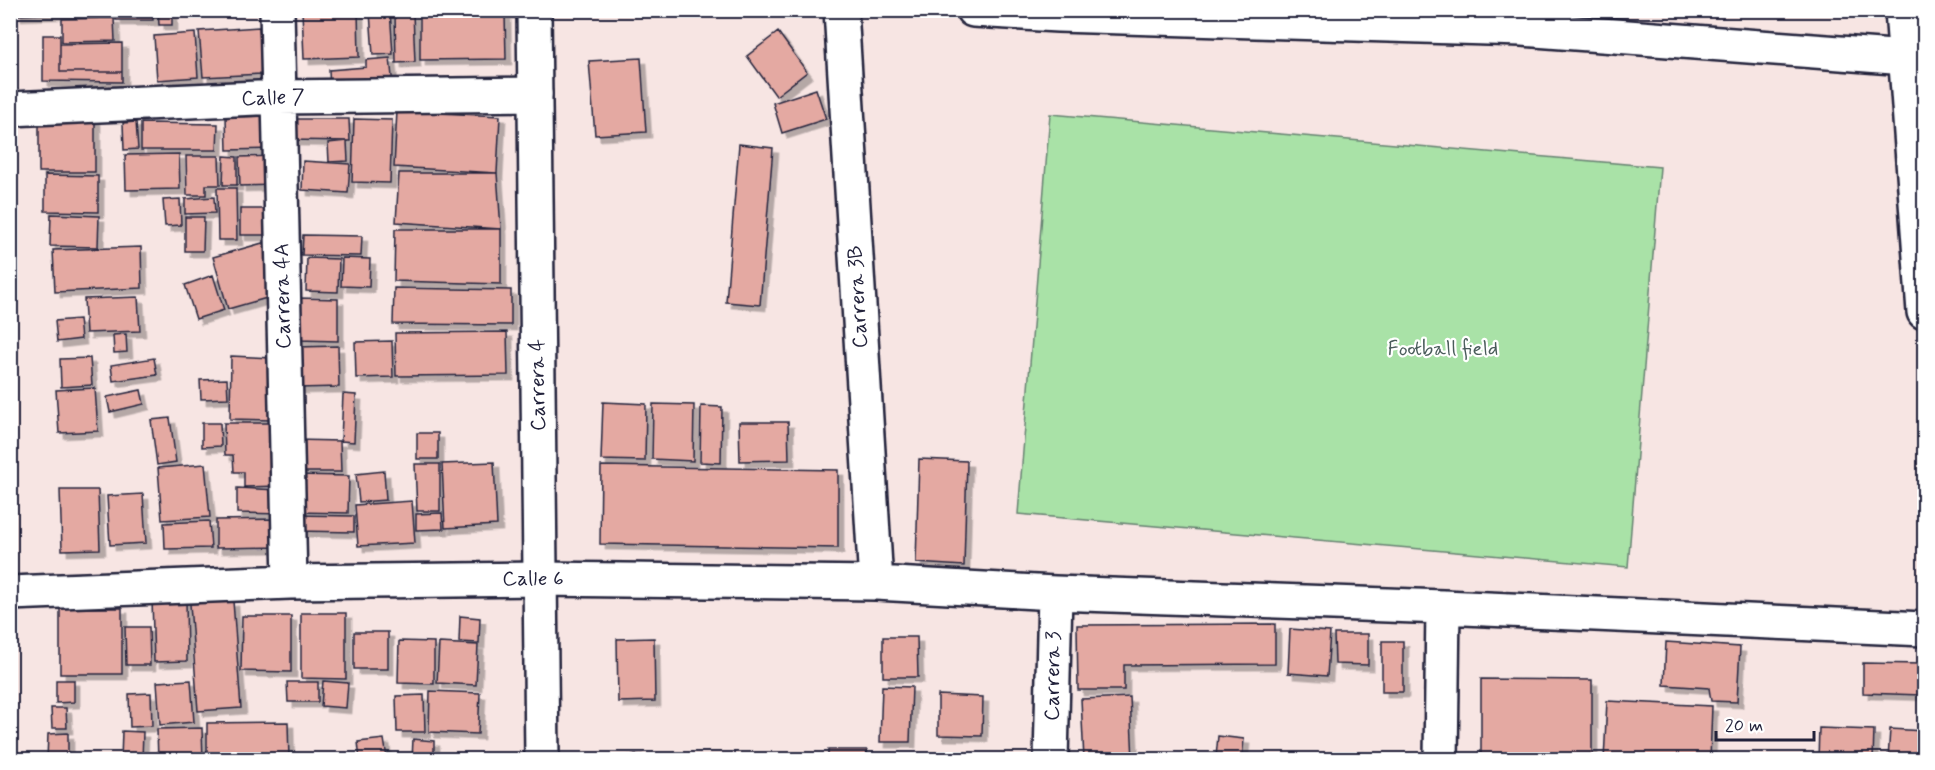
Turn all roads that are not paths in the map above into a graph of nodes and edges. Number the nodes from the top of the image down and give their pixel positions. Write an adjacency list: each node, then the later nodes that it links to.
1 (277, 10): 10 (street, Carrera 4A)
2 (534, 10): 9 (street, Carrera 4)
3 (841, 10): 16 (street, Carrera 3B)
4 (973, 10): 6 (street)
5 (1902, 10): 8 (street)
6 (1058, 13): 7 (street)
7 (1523, 20): 8 (street)
8 (1906, 58): 11 (street)
9 (535, 94): 10 (street, Calle 7); 14 (street, Carrera 4)
10 (279, 97): 12 (street, Calle 7); 15 (street, Carrera 4A)
11 (1917, 104): 13 (street)
12 (10, 110)
13 (1924, 291)
14 (540, 579): 15 (street, Calle 6); 16 (street, Calle 6); 21 (street, Carrera 4)
15 (290, 582): 17 (street, Calle 6)
16 (876, 583): 18 (street, Calle 6)
17 (10, 593)
18 (1055, 593): 19 (street, Calle 6); 22 (street, Carrera 3)
19 (1443, 607): 20 (street, Calle 6); 23 (street)
20 (1924, 629)
21 (542, 759)
22 (1052, 759)
23 (1441, 759)

